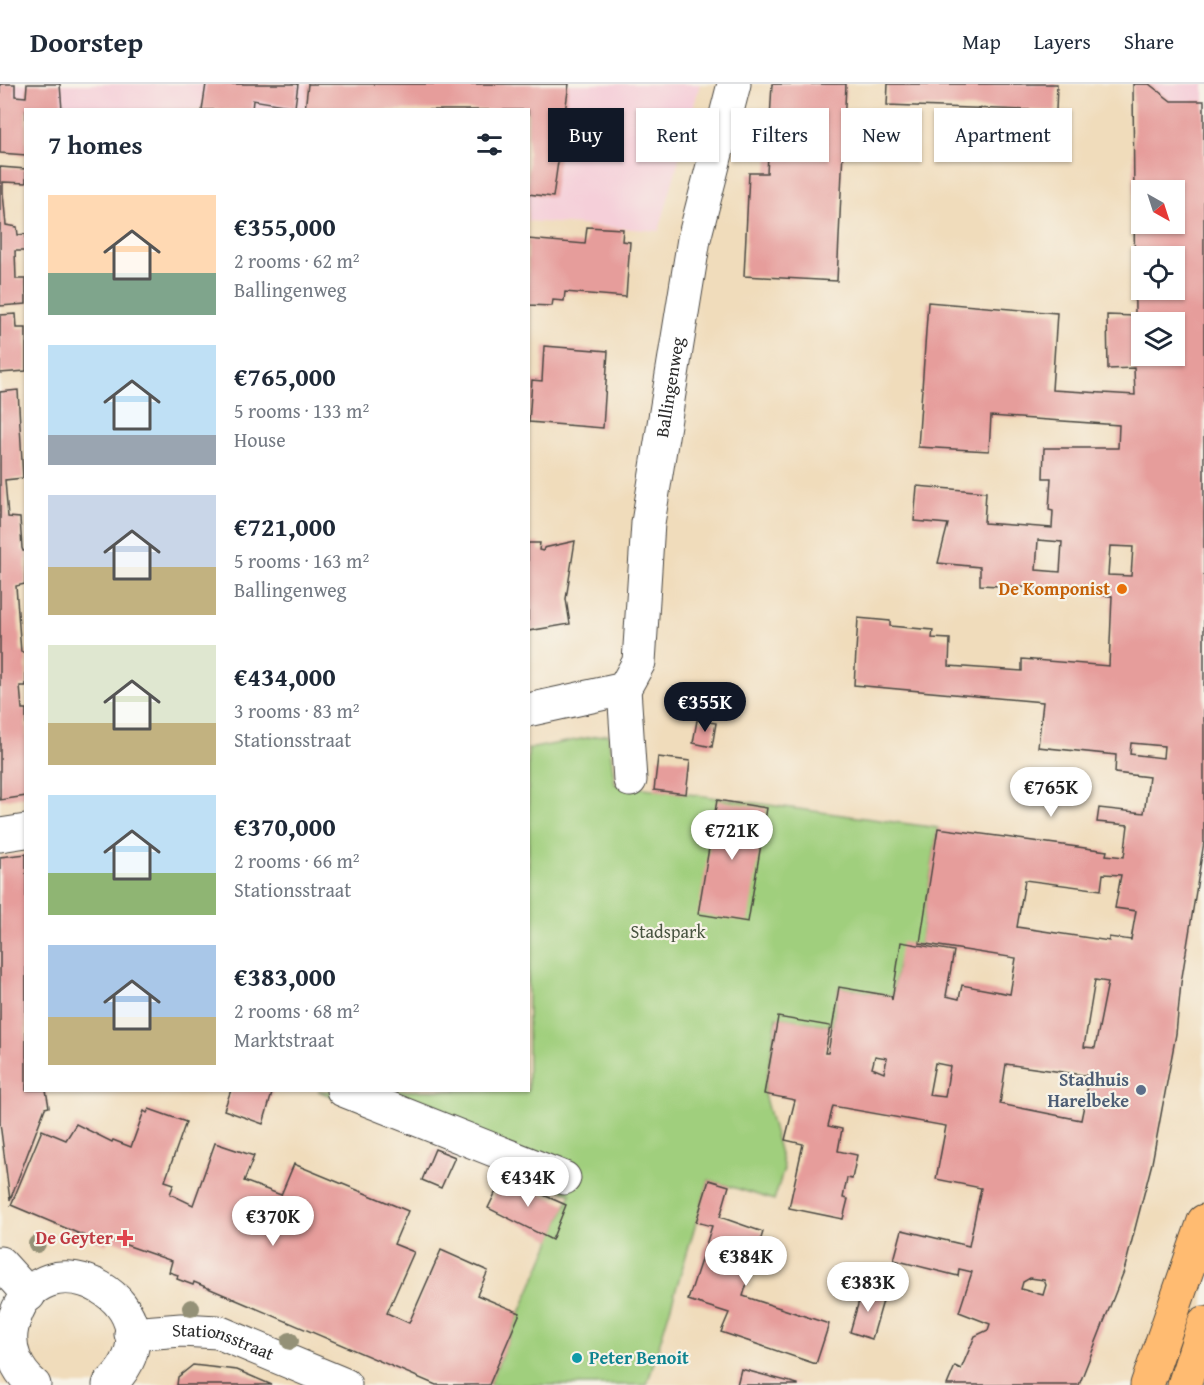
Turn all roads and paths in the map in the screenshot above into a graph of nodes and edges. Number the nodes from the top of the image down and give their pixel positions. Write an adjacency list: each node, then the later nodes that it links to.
1 (734, 84): 2 (street, Ballingenweg)
2 (624, 689): 3 (street); 4 (street)
3 (530, 710)
4 (630, 780)
5 (24, 831): 6 (street)
6 (0, 835)
7 (349, 1092): 8 (street)
8 (564, 1178)
9 (1204, 1221): 17 (main road)
10 (0, 1263): 11 (street)
11 (29, 1295): 13 (street); 14 (street)
12 (1204, 1323): 18 (main road)
13 (131, 1334): 15 (street); 16 (street, Stationsstraat)
14 (34, 1385)
15 (109, 1385)
16 (345, 1385)
17 (1148, 1385)
18 (1184, 1385)

